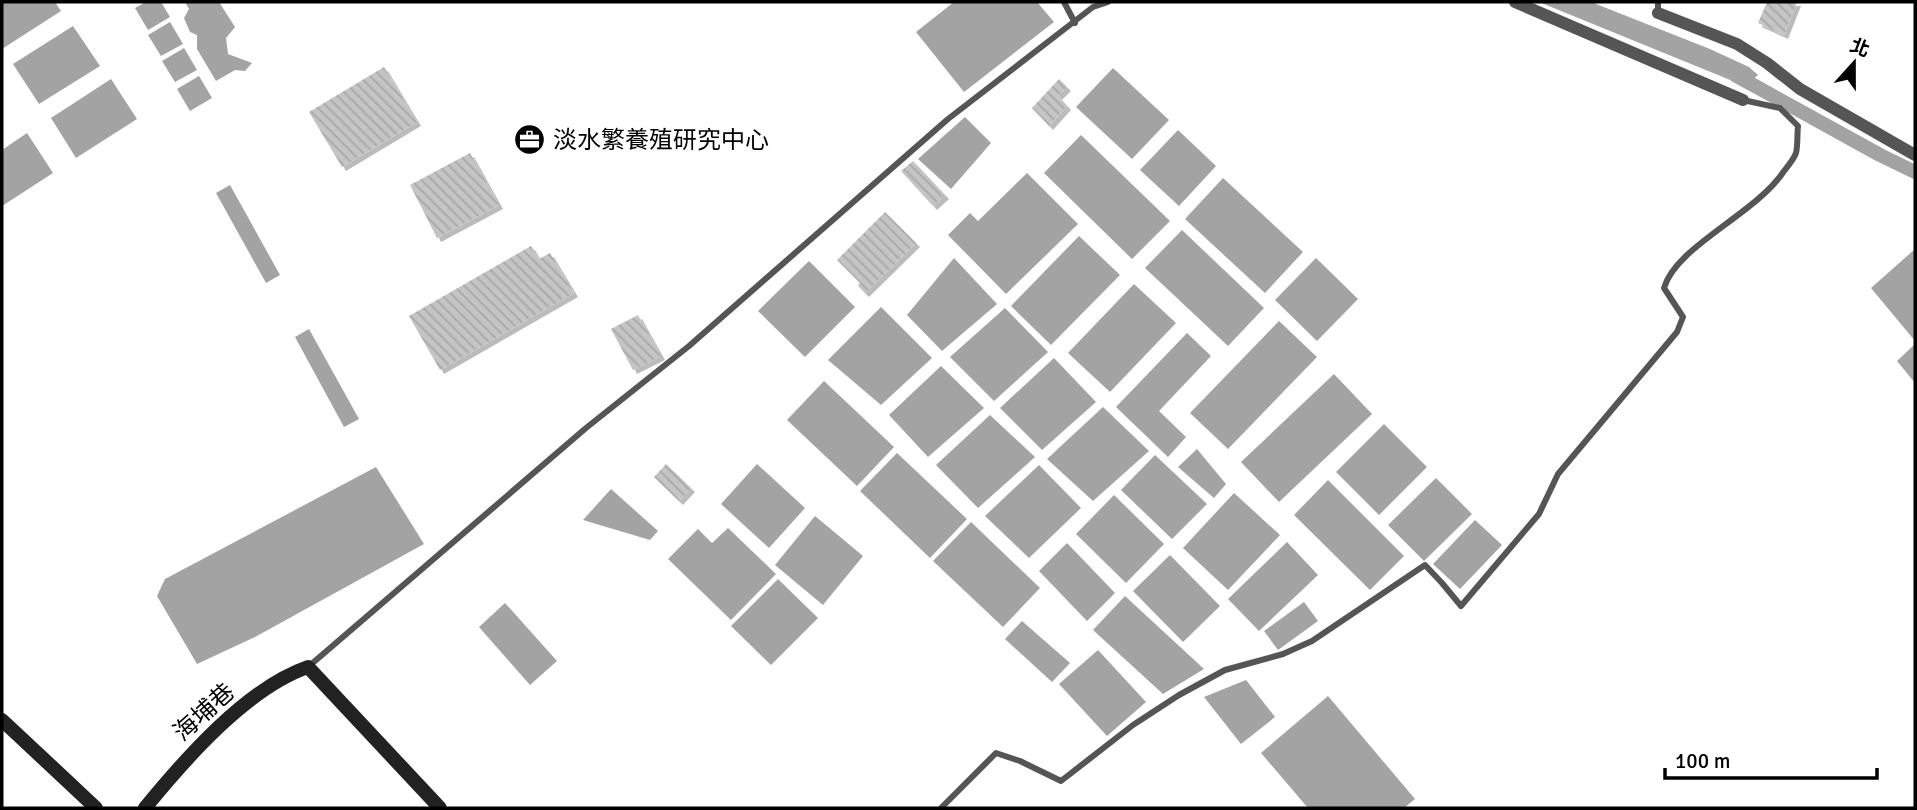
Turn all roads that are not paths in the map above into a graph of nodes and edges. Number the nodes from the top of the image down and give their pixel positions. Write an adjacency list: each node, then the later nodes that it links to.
1 (1063, 2): 5 (lane)
2 (1108, 2): 5 (lane)
3 (1515, 2): 6 (street)
4 (1658, 7): 7 (street)
5 (1075, 23): 8 (lane)
6 (1742, 100): 13 (lane)
7 (1915, 155)
8 (309, 667): 11 (street, 海埔巷); 12 (street)
9 (2, 720): 10 (street)
10 (96, 808)
11 (145, 808)
12 (440, 808)
13 (941, 808)

